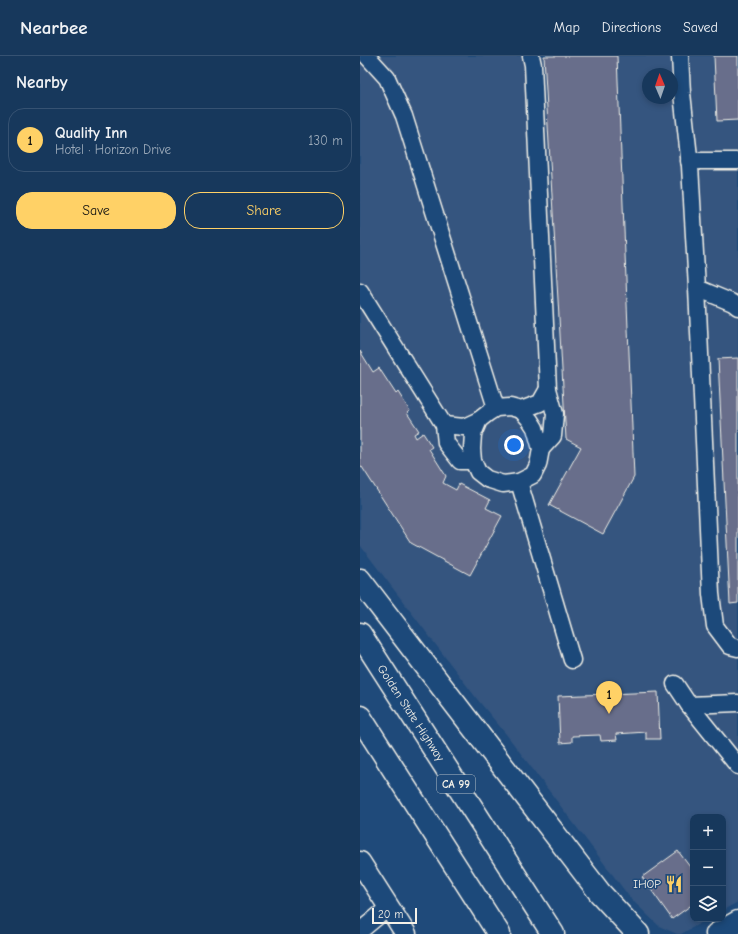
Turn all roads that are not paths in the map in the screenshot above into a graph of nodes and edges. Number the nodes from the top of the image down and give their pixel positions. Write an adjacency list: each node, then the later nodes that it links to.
1 (367, 56): 10 (street)
2 (531, 56): 9 (street)
3 (680, 56): 4 (street)
4 (689, 161): 5 (street); 6 (street)
5 (738, 161)
6 (697, 288): 8 (street); 19 (street)
7 (360, 291): 13 (street)
8 (738, 307)
9 (548, 389): 11 (street); 14 (street)
10 (496, 408): 11 (street); 12 (street)
11 (521, 410): 14 (street)
12 (479, 420): 13 (street); 15 (street)
13 (444, 425): 15 (street)
14 (541, 450): 16 (street)
15 (473, 461): 16 (street)
16 (519, 482): 20 (street)
17 (360, 580): 33 (highway)
18 (360, 634): 32 (highway, Golden State Highway / CA 99)
19 (738, 648)
20 (572, 660)
21 (676, 684): 23 (street)
22 (738, 703): 23 (street)
23 (689, 705): 25 (street)
24 (360, 717): 31 (highway)
25 (738, 766)
26 (361, 864): 27 (main road)
27 (389, 907): 29 (street); 30 (main road)
28 (738, 922): 34 (highway)
29 (360, 931)
30 (406, 934)
31 (499, 934)
32 (553, 934)
33 (638, 934)
34 (717, 934)

